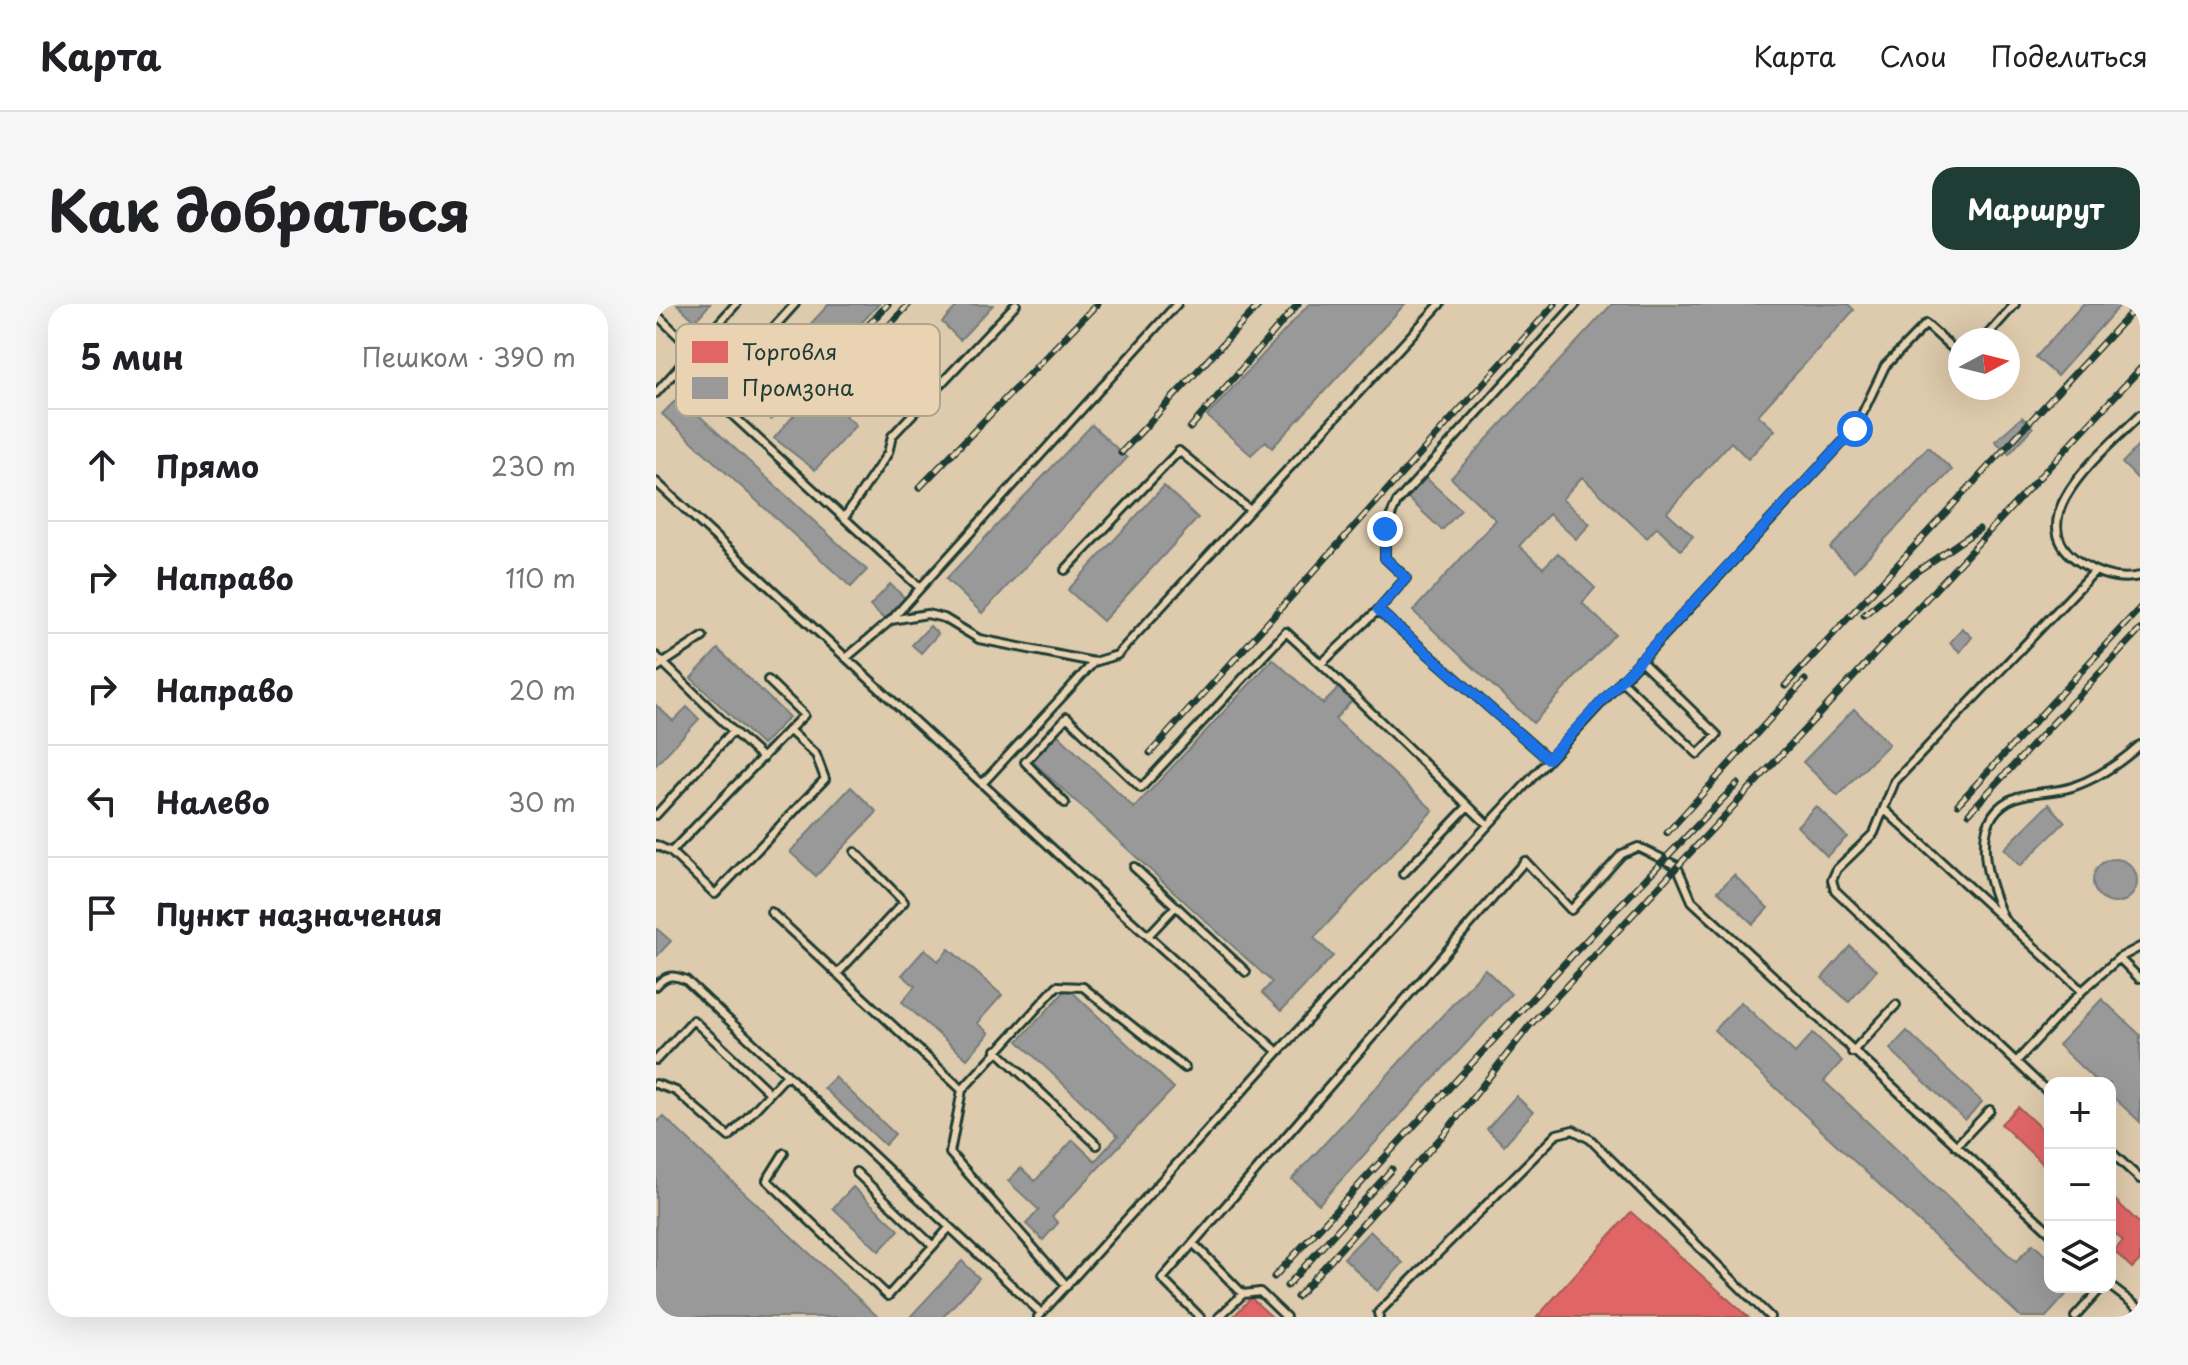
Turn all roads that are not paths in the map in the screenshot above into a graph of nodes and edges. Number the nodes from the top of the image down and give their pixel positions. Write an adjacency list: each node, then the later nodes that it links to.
1 (736, 304): 9 (lane)
2 (795, 304): 10 (lane)
3 (1016, 304): 15 (lane)
4 (1177, 304): 26 (lane)
5 (1440, 304): 21 (lane)
6 (1576, 304): 27 (lane)
7 (2015, 304): 11 (lane)
8 (656, 314): 12 (lane)
9 (718, 324)
10 (777, 324)
11 (1994, 328)
12 (676, 333)
13 (1948, 344): 31 (lane)
14 (676, 371): 16 (lane)
15 (940, 385)
16 (656, 393)
17 (2140, 415): 24 (lane)
18 (734, 416): 22 (lane)
19 (911, 416): 22 (lane)
20 (656, 482): 30 (lane)
21 (1250, 510): 23 (lane); 33 (lane)
22 (844, 518): 26 (lane)
23 (1065, 570)
24 (2094, 572): 25 (lane); 45 (lane)
25 (2140, 576)
26 (920, 588): 28 (lane)
27 (1378, 610): 34 (lane); 41 (lane)
28 (891, 620): 30 (lane); 33 (lane)
29 (703, 637): 32 (lane)
30 (846, 658): 42 (lane)
31 (1640, 660): 36 (lane); 36 (lane)
32 (658, 662): 38 (lane)
33 (1094, 662): 42 (lane)
34 (1321, 664): 43 (lane); 44 (lane)
35 (768, 680): 37 (lane)
36 (1621, 680): 41 (lane)
37 (789, 730): 40 (lane); 49 (lane)
38 (733, 731): 40 (lane); 46 (lane)
39 (2140, 745): 55 (lane)
40 (763, 758): 49 (lane)
41 (1548, 759): 47 (lane)
42 (982, 784): 56 (lane)
43 (1065, 803)
44 (1468, 806): 47 (lane); 52 (lane)
45 (1886, 811): 55 (lane); 69 (lane)
46 (656, 815)
47 (1487, 824): 66 (lane)
48 (656, 845): 49 (lane)
49 (671, 852)
50 (855, 852): 60 (lane)
51 (1134, 867): 53 (lane)
52 (1403, 874)
53 (1176, 906): 56 (lane); 59 (lane)
54 (771, 912): 60 (lane)
55 (2004, 920): 63 (lane)
56 (1148, 936): 66 (lane)
57 (2140, 947): 58 (lane)
58 (2119, 958): 61 (lane); 63 (lane)
59 (1246, 972)
60 (837, 974): 74 (lane)
61 (2139, 978)
62 (656, 986): 71 (lane)
63 (2082, 991): 69 (lane)
64 (1896, 1005): 67 (lane)
65 (996, 1050): 70 (lane); 74 (lane); 77 (lane)
66 (1278, 1052): 87 (lane)
67 (1852, 1052): 78 (lane); 85 (lane)
68 (656, 1060): 75 (lane)
69 (2016, 1062): 73 (lane)
70 (1185, 1068)
71 (787, 1075): 75 (lane); 84 (lane)
72 (656, 1084): 75 (lane)
73 (2044, 1088)
74 (962, 1090): 87 (lane)
75 (770, 1093)
76 (1990, 1110): 78 (lane)
77 (1097, 1145)
78 (1956, 1146): 83 (lane)
79 (784, 1153): 86 (lane)
80 (2116, 1157): 82 (lane)
81 (856, 1172): 86 (lane)
82 (2140, 1179)
83 (2044, 1227)
84 (949, 1228): 86 (lane); 92 (lane)
85 (1194, 1244): 90 (lane); 93 (lane)
86 (933, 1246)
87 (1067, 1286): 92 (lane)
88 (2116, 1291): 91 (lane)
89 (2097, 1293): 98 (lane)
90 (1243, 1294): 94 (lane); 95 (lane)
91 (2140, 1309)
92 (1039, 1315)
93 (1200, 1317)
94 (1219, 1317)
95 (1286, 1317)
96 (1379, 1317): 97 (lane)
97 (1770, 1317)
98 (2075, 1317)

